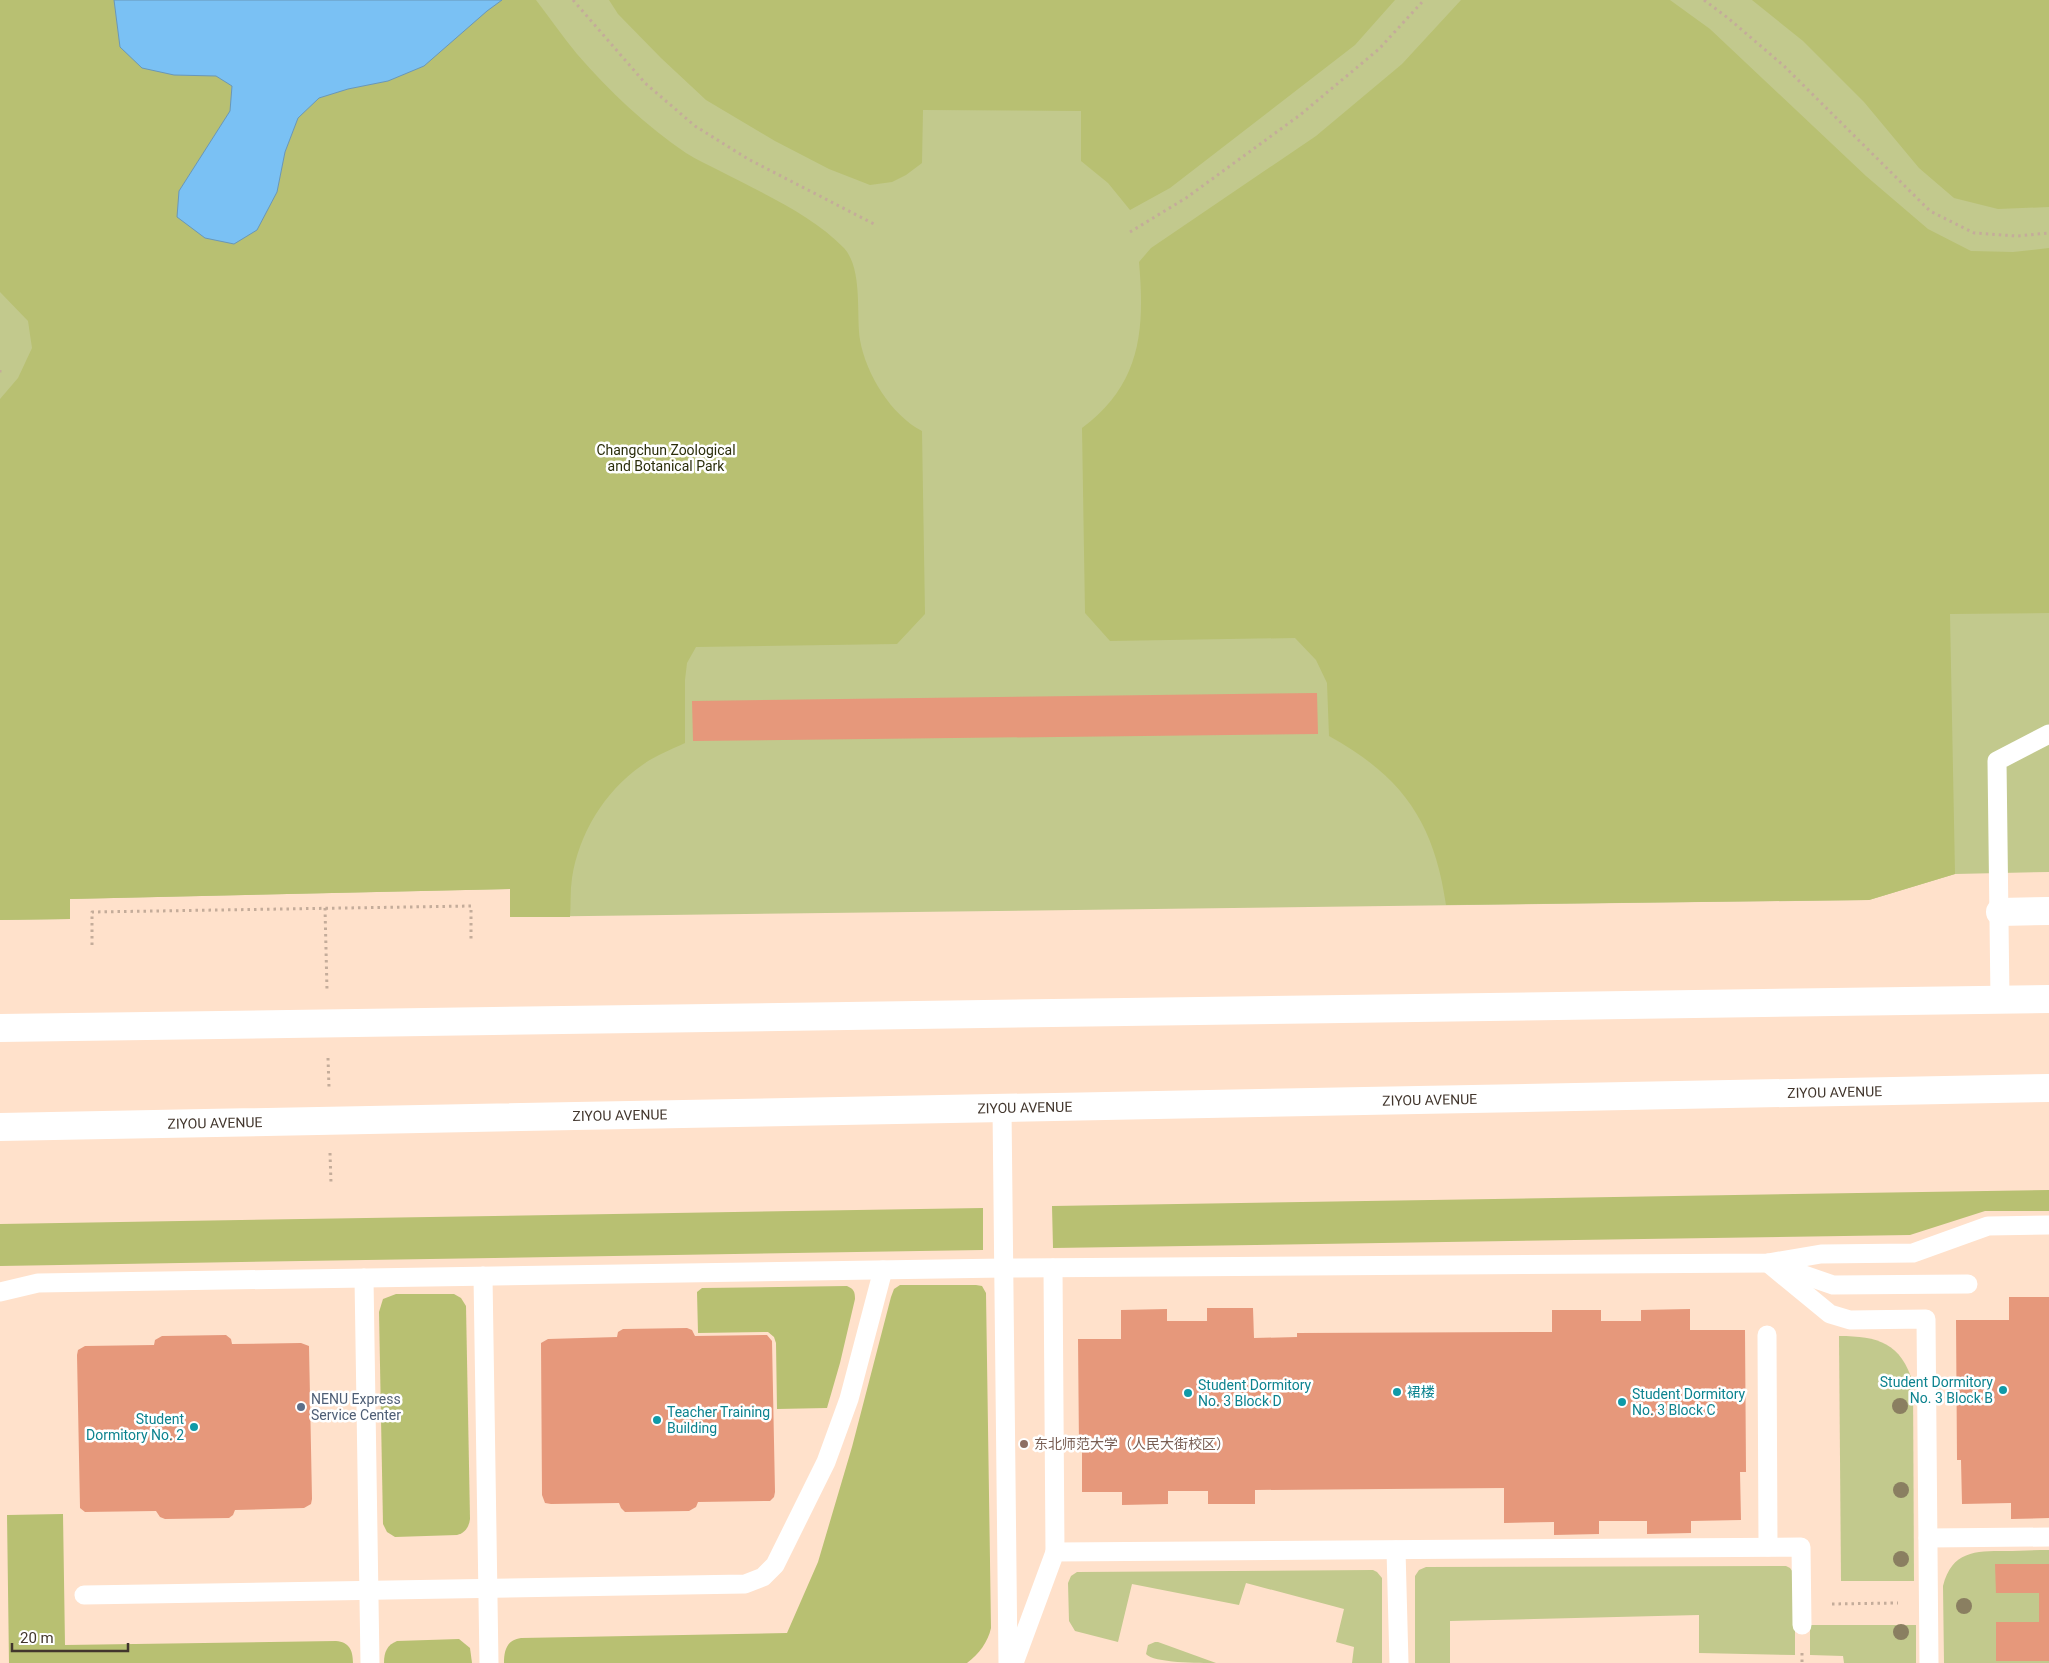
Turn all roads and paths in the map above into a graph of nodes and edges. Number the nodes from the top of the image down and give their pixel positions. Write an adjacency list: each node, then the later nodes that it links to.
1 (573, 0): 4 (path)
2 (1424, 0): 5 (path)
3 (1706, 1): 6 (path)
4 (874, 224)
5 (1130, 232)
6 (2049, 233)
7 (2049, 734): 9 (lane)
8 (2049, 911): 9 (main road)
9 (2000, 912): 13 (lane)
10 (472, 939): 11 (path)
11 (92, 945)
12 (2049, 999): 13 (main road)
13 (2000, 1000): 14 (main road)
14 (0, 1028)
15 (2049, 1088): 16 (main road, ZIYOU AVENUE)
16 (1002, 1108): 17 (main road, ZIYOU AVENUE); 20 (lane)
17 (0, 1126)
18 (2049, 1225): 19 (lane)
19 (1768, 1262): 21 (lane); 25 (lane); 29 (lane)
20 (1004, 1268): 21 (lane); 22 (lane); 42 (lane)
21 (1053, 1268): 32 (lane)
22 (883, 1270): 23 (lane); 33 (lane)
23 (483, 1276): 24 (lane); 33 (lane)
24 (364, 1278): 26 (lane); 34 (lane)
25 (1968, 1284)
26 (0, 1292)
27 (1767, 1335): 30 (lane)
28 (2049, 1537): 29 (lane)
29 (1928, 1538): 36 (lane)
30 (1768, 1547): 31 (lane); 37 (lane)
31 (1396, 1550): 32 (lane); 44 (lane)
32 (1055, 1552): 43 (lane)
33 (488, 1588): 34 (lane); 41 (lane)
34 (369, 1590): 35 (lane); 40 (lane)
35 (84, 1595)
36 (1929, 1603): 37 (path); 46 (lane)
37 (1802, 1604): 38 (lane)
38 (1802, 1625)
39 (1802, 1656): 45 (path)
40 (370, 1663)
41 (489, 1663)
42 (1008, 1663)
43 (1014, 1663)
44 (1399, 1663)
45 (1802, 1663)
46 (1929, 1663)

